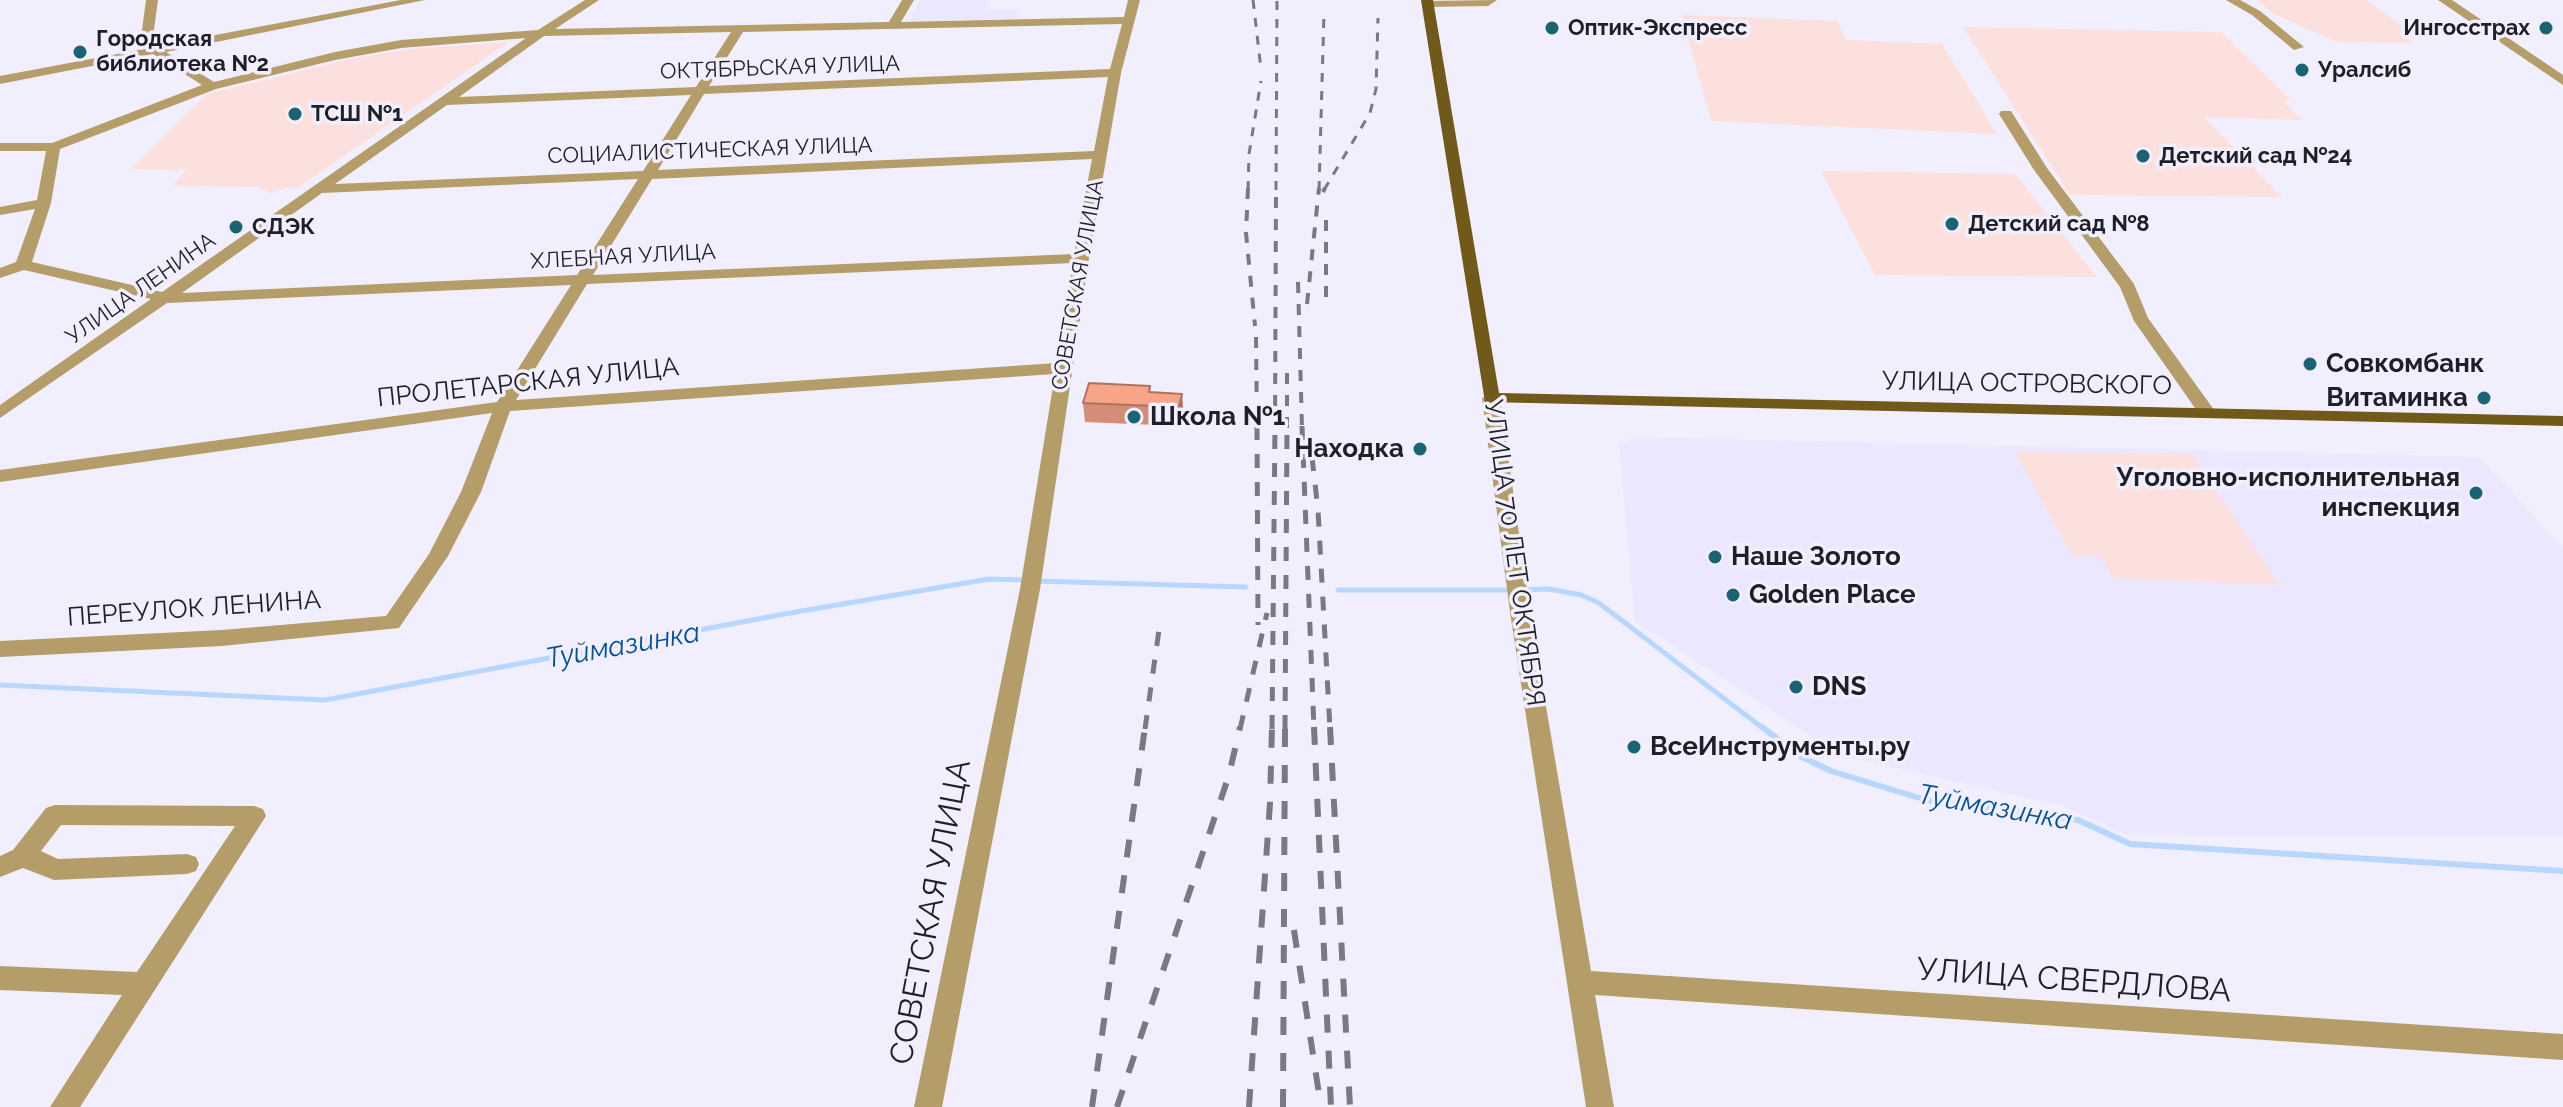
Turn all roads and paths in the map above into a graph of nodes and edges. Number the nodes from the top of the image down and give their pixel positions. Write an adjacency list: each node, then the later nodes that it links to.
1 (152, 0): 15 (street)
2 (419, 0): 15 (street)
3 (593, 0): 13 (street, УЛИЦА ЛЕНИНА)
4 (908, 0): 11 (street)
5 (1134, 0): 10 (street, СОВЕТСКАЯ УЛИЦА)
6 (1491, 0): 9 (street)
7 (2232, 0): 14 (street)
8 (2444, 0): 16 (street)
9 (1427, 2): 38 (main road, УЛИЦА 70 ЛЕТ ОКТЯБРЯ)
10 (1127, 20): 11 (street); 18 (street, СОВЕТСКАЯ УЛИЦА)
11 (894, 23): 12 (street)
12 (740, 27): 13 (street); 22 (street)
13 (541, 33): 21 (street); 23 (street, УЛИЦА ЛЕНИНА)
14 (2298, 47)
15 (153, 51): 19 (street); 21 (street)
16 (2541, 67): 17 (street); 20 (street)
17 (2563, 68)
18 (1115, 73): 22 (street, ОКТЯБРЬСКАЯ УЛИЦА); 27 (street, СОВЕТСКАЯ УЛИЦА)
19 (0, 80)
20 (2563, 81)
21 (212, 86): 26 (street)
22 (700, 92): 23 (street, ОКТЯБРЬСКАЯ УЛИЦА); 28 (street)
23 (447, 101): 29 (street, УЛИЦА ЛЕНИНА)
24 (2006, 114): 41 (street)
25 (0, 147): 26 (street)
26 (54, 147): 30 (street)
27 (1100, 155): 28 (street, СОЦИАЛИСТИЧЕСКАЯ УЛИЦА); 32 (street, СОВЕТСКАЯ УЛИЦА)
28 (649, 176): 29 (street, СОЦИАЛИСТИЧЕСКАЯ УЛИЦА); 35 (street)
29 (322, 189): 36 (street, УЛИЦА ЛЕНИНА)
30 (44, 203): 31 (street); 33 (street)
31 (0, 211)
32 (1081, 258): 35 (street, ХЛЕБНАЯ УЛИЦА); 37 (street, СОВЕТСКАЯ УЛИЦА)
33 (23, 265): 34 (street); 36 (street, ХЛЕБНАЯ УЛИЦА)
34 (0, 273)
35 (583, 282): 36 (street, ХЛЕБНАЯ УЛИЦА); 39 (street)
36 (167, 298): 40 (street, УЛИЦА ЛЕНИНА)
37 (1064, 368): 39 (street, ПРОЛЕТАРСКАЯ УЛИЦА); 52 (street, СОВЕТСКАЯ УЛИЦА)
38 (1491, 398): 41 (main road, УЛИЦА ОСТРОВСКОГО); 48 (street, УЛИЦА 70 ЛЕТ ОКТЯБРЯ)
39 (503, 406): 43 (street, ПРОЛЕТАРСКАЯ УЛИЦА); 44 (street, ПЕРЕУЛОК ЛЕНИНА)
40 (0, 413)
41 (2208, 414): 42 (main road, УЛИЦА ОСТРОВСКОГО)
42 (2563, 421)
43 (0, 476)
44 (0, 649)
45 (11, 862): 46 (street); 49 (street)
46 (187, 864)
47 (0, 978): 49 (street)
48 (1580, 982): 50 (street, УЛИЦА СВЕРДЛОВА); 53 (street, УЛИЦА 70 ЛЕТ ОКТЯБРЯ)
49 (141, 984): 51 (street)
50 (2563, 1047)
51 (64, 1107)
52 (928, 1107)
53 (1600, 1107)

